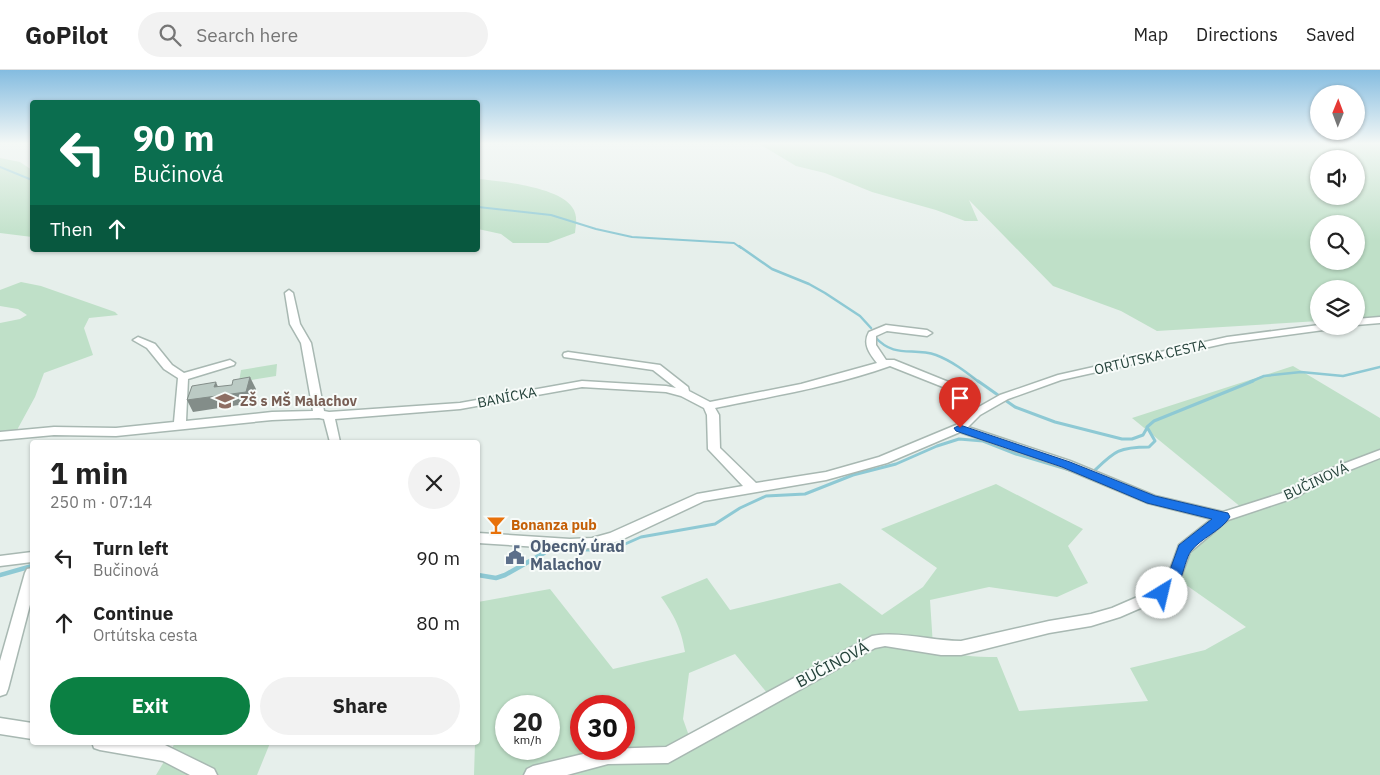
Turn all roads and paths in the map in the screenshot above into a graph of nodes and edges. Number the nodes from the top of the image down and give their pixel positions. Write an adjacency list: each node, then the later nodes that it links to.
1 (289, 293): 14 (street)
2 (1380, 320): 3 (street)
3 (1365, 321)
4 (1310, 329): 13 (street, ORTÚTSKA CESTA)
5 (927, 333): 9 (street)
6 (138, 340): 10 (street)
7 (568, 355): 11 (street, BANÍCKA)
8 (230, 363): 10 (street)
9 (883, 363): 12 (street); 13 (street)
10 (183, 377): 15 (street)
11 (684, 393): 12 (street, BANÍCKA); 14 (street, BANÍCKA)
12 (709, 406): 20 (street)
13 (976, 413): 16 (street, ORTÚTSKA CESTA)
14 (324, 415): 15 (street, BANÍCKA); 18 (street)
15 (180, 425): 17 (street, BANÍCKA)
16 (960, 428): 20 (street, ORTÚTSKA CESTA); 21 (street)
17 (0, 436)
18 (333, 440)
19 (1380, 454): 21 (street, BUČINOVÁ)
20 (754, 489): 22 (street, ORTÚTSKA CESTA)
21 (1223, 517): 31 (street, BUČINOVÁ)
22 (480, 538)
23 (30, 557): 24 (street)
24 (0, 561)
25 (30, 580): 26 (street)
26 (0, 690)
27 (0, 726): 28 (street)
28 (30, 731)
29 (118, 745): 30 (street)
30 (208, 775)
31 (533, 775)

